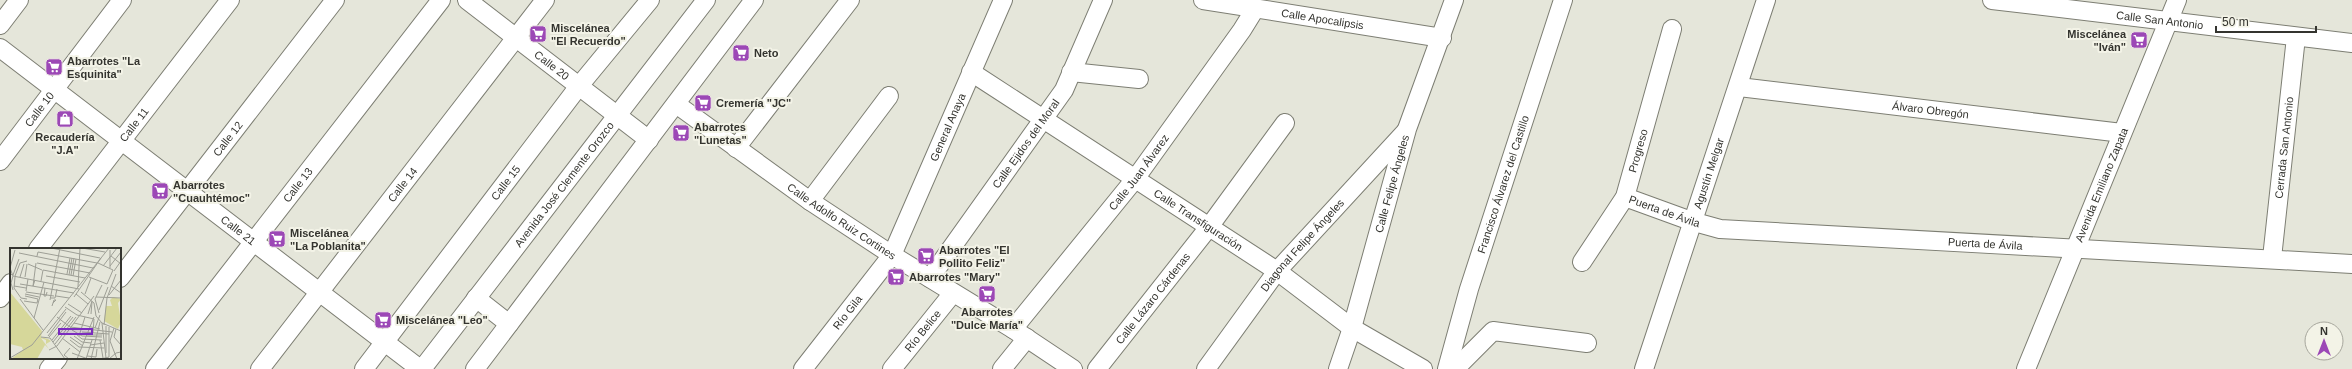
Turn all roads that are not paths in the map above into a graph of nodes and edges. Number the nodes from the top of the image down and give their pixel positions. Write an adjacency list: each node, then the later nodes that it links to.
1 (19, 0): 23 (street)
2 (122, 0): 35 (street, Calle 10)
3 (230, 0): 44 (street, Calle 11)
4 (335, 0): 48 (street, Calle 12)
5 (441, 0): 53 (street, Calle 13)
6 (467, 0): 26 (street, Calle 20)
7 (545, 0): 26 (street, Calle 14)
8 (650, 0): 33 (street, Calle 15)
9 (706, 0): 38 (street, Avenida José Clemente Orozco)
10 (754, 0): 37 (street)
11 (850, 0): 45 (street)
12 (1003, 0): 30 (street, General Anaya)
13 (1103, 0): 31 (street, Calle Ejidos del Moral)
14 (1203, 0): 21 (street, Calle Apocalipsis)
15 (1454, 0): 27 (street, Calle Felipe Ángeles)
16 (1564, 0): 88 (street, Francisco Álvarez del Castillo)
17 (1766, 0): 34 (street, Agustín Melgar)
18 (1992, 0): 20 (street, Calle San Antonio)
19 (2177, 0): 22 (street, Avenida Emiliano Zapata)
20 (2069, 4): 22 (street, Calle San Antonio)
21 (1255, 9): 27 (street, Calle Apocalipsis); 47 (street, Calle Juan Álvarez)
22 (2168, 22): 25 (street, Calle San Antonio); 42 (street, Avenida Emiliano Zapata)
23 (0, 25)
24 (1672, 29): 49 (street, Progreso)
25 (2296, 37): 28 (street, Calle San Antonio); 57 (street, Cerrada San Antonio)
26 (516, 38): 33 (street, Calle 20); 64 (street, Calle 14)
27 (1442, 38): 41 (street, Calle Felipe Ángeles)
28 (2352, 43)
29 (0, 48): 35 (street, Calle 21)
30 (971, 72): 39 (street, Calle Transfiguración); 56 (street, General Anaya)
31 (1071, 72): 32 (street); 39 (street, Calle Ejidos del Moral)
32 (1138, 79)
33 (579, 86): 38 (street, Calle 20); 71 (street, Calle 15)
34 (1739, 86): 42 (street, Álvaro Obregón); 51 (street, Agustín Melgar)
35 (55, 90): 44 (street, Calle 21); 46 (street, Calle 10)
36 (889, 96): 50 (street)
37 (676, 104): 43 (street); 45 (street, Calle Adolfo Ruiz Cortines)
38 (617, 115): 43 (street, Calle 20); 67 (street, Avenida José Clemente Orozco)
39 (1043, 120): 47 (street, Calle Transfiguración); 62 (street, Calle Ejidos del Moral)
40 (1285, 123): 52 (street, Calle Lázaro Cárdenas)
41 (1407, 129): 60 (street, Diagonal Felipe Ángeles); 69 (street, Calle Felipe Ángeles)
42 (2122, 133): 55 (street, Avenida Emiliano Zapata)
43 (649, 140): 68 (street)
44 (122, 141): 48 (street, Calle 21); 54 (street, Calle 11)
45 (736, 148): 50 (street, Calle Adolfo Ruiz Cortines)
46 (0, 161)
47 (1135, 179): 52 (street, Calle Transfiguración); 70 (street, Calle Juan Álvarez)
48 (187, 191): 53 (street, Calle 21); 61 (street, Calle 12)
49 (1625, 197): 51 (street, Puerta de Ávila); 58 (street, Progreso)
50 (810, 201): 56 (street, Calle Adolfo Ruiz Cortines)
51 (1691, 221): 55 (street, Puerta de Ávila); 90 (street, Agustín Melgar)
52 (1208, 227): 60 (street, Calle Transfiguración); 85 (street, Calle Lázaro Cárdenas)
53 (254, 242): 64 (street, Calle 21); 77 (street, Calle 13)
54 (39, 248)
55 (2076, 250): 57 (street, Puerta de Ávila); 91 (street, Avenida Emiliano Zapata)
56 (892, 255): 62 (street, Calle Adolfo Ruiz Cortines); 81 (street, Río Gila)
57 (2272, 258): 59 (street, Puerta de Ávila)
58 (1582, 262)
59 (2352, 264)
60 (1278, 271): 69 (street, Calle Transfiguración); 75 (street, Diagonal Felipe Ángeles)
61 (121, 277)
62 (930, 278): 65 (street, Calle Adolfo Ruiz Cortines)
63 (10, 284): 66 (street)
64 (320, 292): 71 (street, Calle 21); 78 (street, Calle 14)
65 (953, 293): 70 (street, Calle Adolfo Ruiz Cortines); 82 (street, Río Belice)
66 (0, 298)
67 (476, 298): 68 (street); 80 (street, Avenida José Clemente Orozco)
68 (509, 324): 74 (street)
69 (1352, 328): 86 (street, Calle Felipe Ángeles); 87 (street, Calle Transfiguración)
70 (1020, 334): 83 (street, Calle Juan Álvarez); 84 (street, Calle Adolfo Ruiz Cortines)
71 (385, 342): 79 (street, Calle 15); 80 (street, Calle 21)
72 (1587, 343): 89 (street)
73 (57, 359): 76 (street)
74 (485, 366)
75 (1208, 368)
76 (49, 369)
77 (155, 369)
78 (260, 369)
79 (364, 369)
80 (421, 369)
81 (803, 369)
82 (892, 369)
83 (1002, 369)
84 (1073, 369)
85 (1097, 369)
86 (1338, 369)
87 (1423, 369)
88 (1447, 369)
89 (1455, 369)
90 (1644, 369)
91 (2026, 369)

